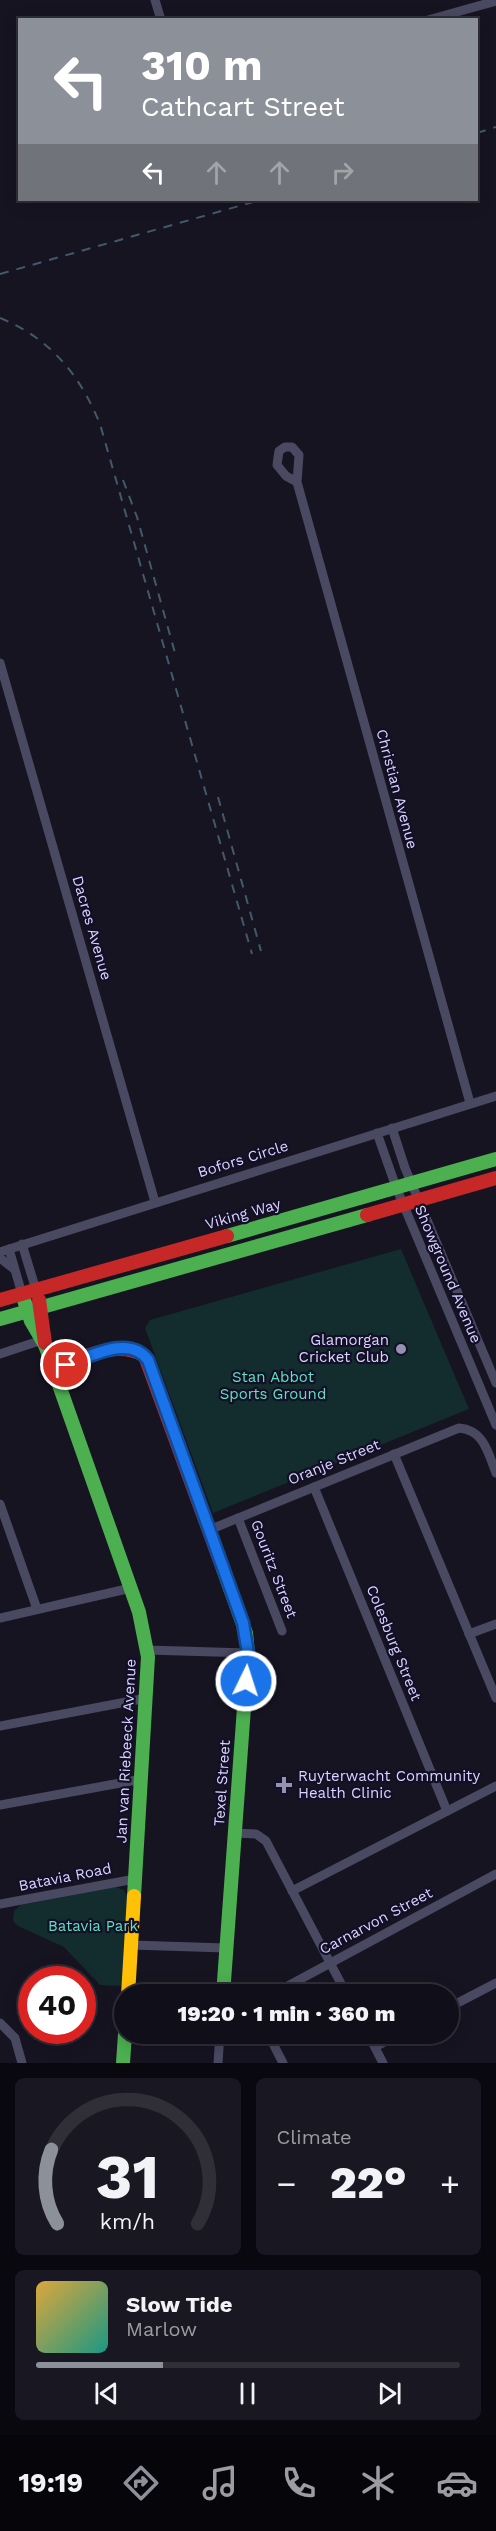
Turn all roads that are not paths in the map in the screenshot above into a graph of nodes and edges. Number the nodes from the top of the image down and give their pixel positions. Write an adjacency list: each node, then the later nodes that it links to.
1 (155, 0): 3 (street)
2 (496, 1): 4 (street)
3 (160, 18)
4 (436, 18)
5 (297, 482): 8 (street, Christian Avenue)
6 (0, 663): 16 (street, Dacres Avenue)
7 (496, 1096): 8 (street, Bofors Circle)
8 (470, 1104): 9 (street, Bofors Circle)
9 (392, 1128): 10 (street, Bofors Circle); 13 (street, Showground Avenue)
10 (377, 1133): 14 (street, Showground Avenue); 16 (street, Bofors Circle)
11 (496, 1159): 13 (street, Viking Way)
12 (496, 1178): 15 (street)
13 (411, 1183): 14 (street, Viking Way); 15 (street, Showground Avenue)
14 (396, 1187): 17 (street, Showground Avenue); 22 (street, Viking Way)
15 (419, 1199): 17 (street); 30 (street, Showground Avenue)
16 (155, 1202): 18 (street, Bofors Circle)
17 (402, 1204): 25 (street); 31 (street, Showground Avenue)
18 (22, 1244): 19 (street, Bofors Circle); 22 (street, Jan van Riebeeck Avenue)
19 (5, 1250): 21 (street, Jan van Riebeeck Avenue)
20 (0, 1258): 21 (street)
21 (16, 1271): 23 (street, Jan van Riebeeck Avenue)
22 (36, 1290): 23 (street, Viking Way); 25 (street, Jan van Riebeeck Avenue)
23 (22, 1294): 24 (street, Viking Way); 25 (street, Jan van Riebeeck Avenue)
24 (0, 1300)
25 (34, 1309): 26 (street); 27 (street, Jan van Riebeeck Avenue)
26 (0, 1318)
27 (44, 1342): 28 (street); 29 (street, Jan van Riebeeck Avenue)
28 (0, 1354)
29 (53, 1369): 37 (street, Texel Street); 38 (street, Jan van Riebeeck Avenue)
30 (496, 1383)
31 (496, 1425)
32 (394, 1454): 33 (street, Oranje Street); 34 (street, Oranje Street); 43 (street)
33 (496, 1473)
34 (314, 1487): 36 (street, Oranje Street); 52 (street, Colesburg Street)
35 (0, 1504): 39 (street)
36 (238, 1518): 37 (street, Oranje Street); 42 (street, Gouritz Street)
37 (209, 1530): 45 (street, Texel Street)
38 (131, 1588): 39 (street); 44 (street, Jan van Riebeeck Avenue)
39 (37, 1609): 40 (street)
40 (0, 1618)
41 (496, 1624): 43 (street)
42 (282, 1631)
43 (469, 1634): 47 (street)
44 (147, 1650): 45 (street); 46 (street, Jan van Riebeeck Avenue)
45 (248, 1653): 53 (street, Texel Street)
46 (147, 1698): 48 (street); 49 (street, Jan van Riebeeck Avenue)
47 (496, 1698)
48 (0, 1726)
49 (142, 1779): 51 (street); 55 (street, Jan van Riebeeck Avenue)
50 (496, 1786): 52 (street)
51 (0, 1805)
52 (447, 1811): 56 (street)
53 (235, 1833): 56 (street); 59 (street, Texel Street)
54 (496, 1874): 60 (street, Carnarvon Street)
55 (135, 1879): 57 (street, Batavia Road); 58 (street, Jan van Riebeeck Avenue)
56 (292, 1891): 60 (street)
57 (0, 1904)
58 (131, 1945): 59 (street); 62 (street, Jan van Riebeeck Avenue)
59 (226, 1948): 63 (street, Texel Street)
60 (330, 1962): 64 (street, Carnarvon Street); 65 (street)
61 (496, 1983): 66 (street)
62 (129, 1984)
63 (224, 1984)
64 (291, 1984)
65 (341, 1984)
66 (459, 2002)
67 (0, 2023): 74 (street)
68 (124, 2044): 75 (street)
69 (219, 2044): 76 (street)
70 (273, 2044): 77 (street)
71 (373, 2044): 73 (street)
72 (381, 2044): 73 (street)
73 (375, 2047): 78 (street)
74 (22, 2063)
75 (123, 2063)
76 (218, 2063)
77 (283, 2063)
78 (383, 2063)

